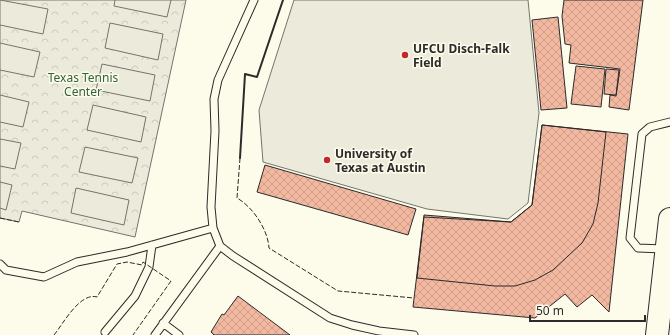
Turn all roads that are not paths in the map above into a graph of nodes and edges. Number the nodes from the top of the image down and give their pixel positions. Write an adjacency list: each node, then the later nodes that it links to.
1 (254, 0): 4 (lane)
2 (670, 122): 7 (lane)
3 (670, 219): 7 (main road)
4 (213, 228): 5 (lane); 6 (lane)
5 (152, 245): 8 (lane); 10 (lane)
6 (220, 246): 9 (lane); 11 (lane)
7 (666, 249): 15 (main road)
8 (0, 264)
9 (164, 324): 12 (lane); 13 (lane)
10 (105, 332)
11 (401, 334): 14 (lane)
12 (155, 335)
13 (179, 335)
14 (414, 335)
15 (657, 335)

